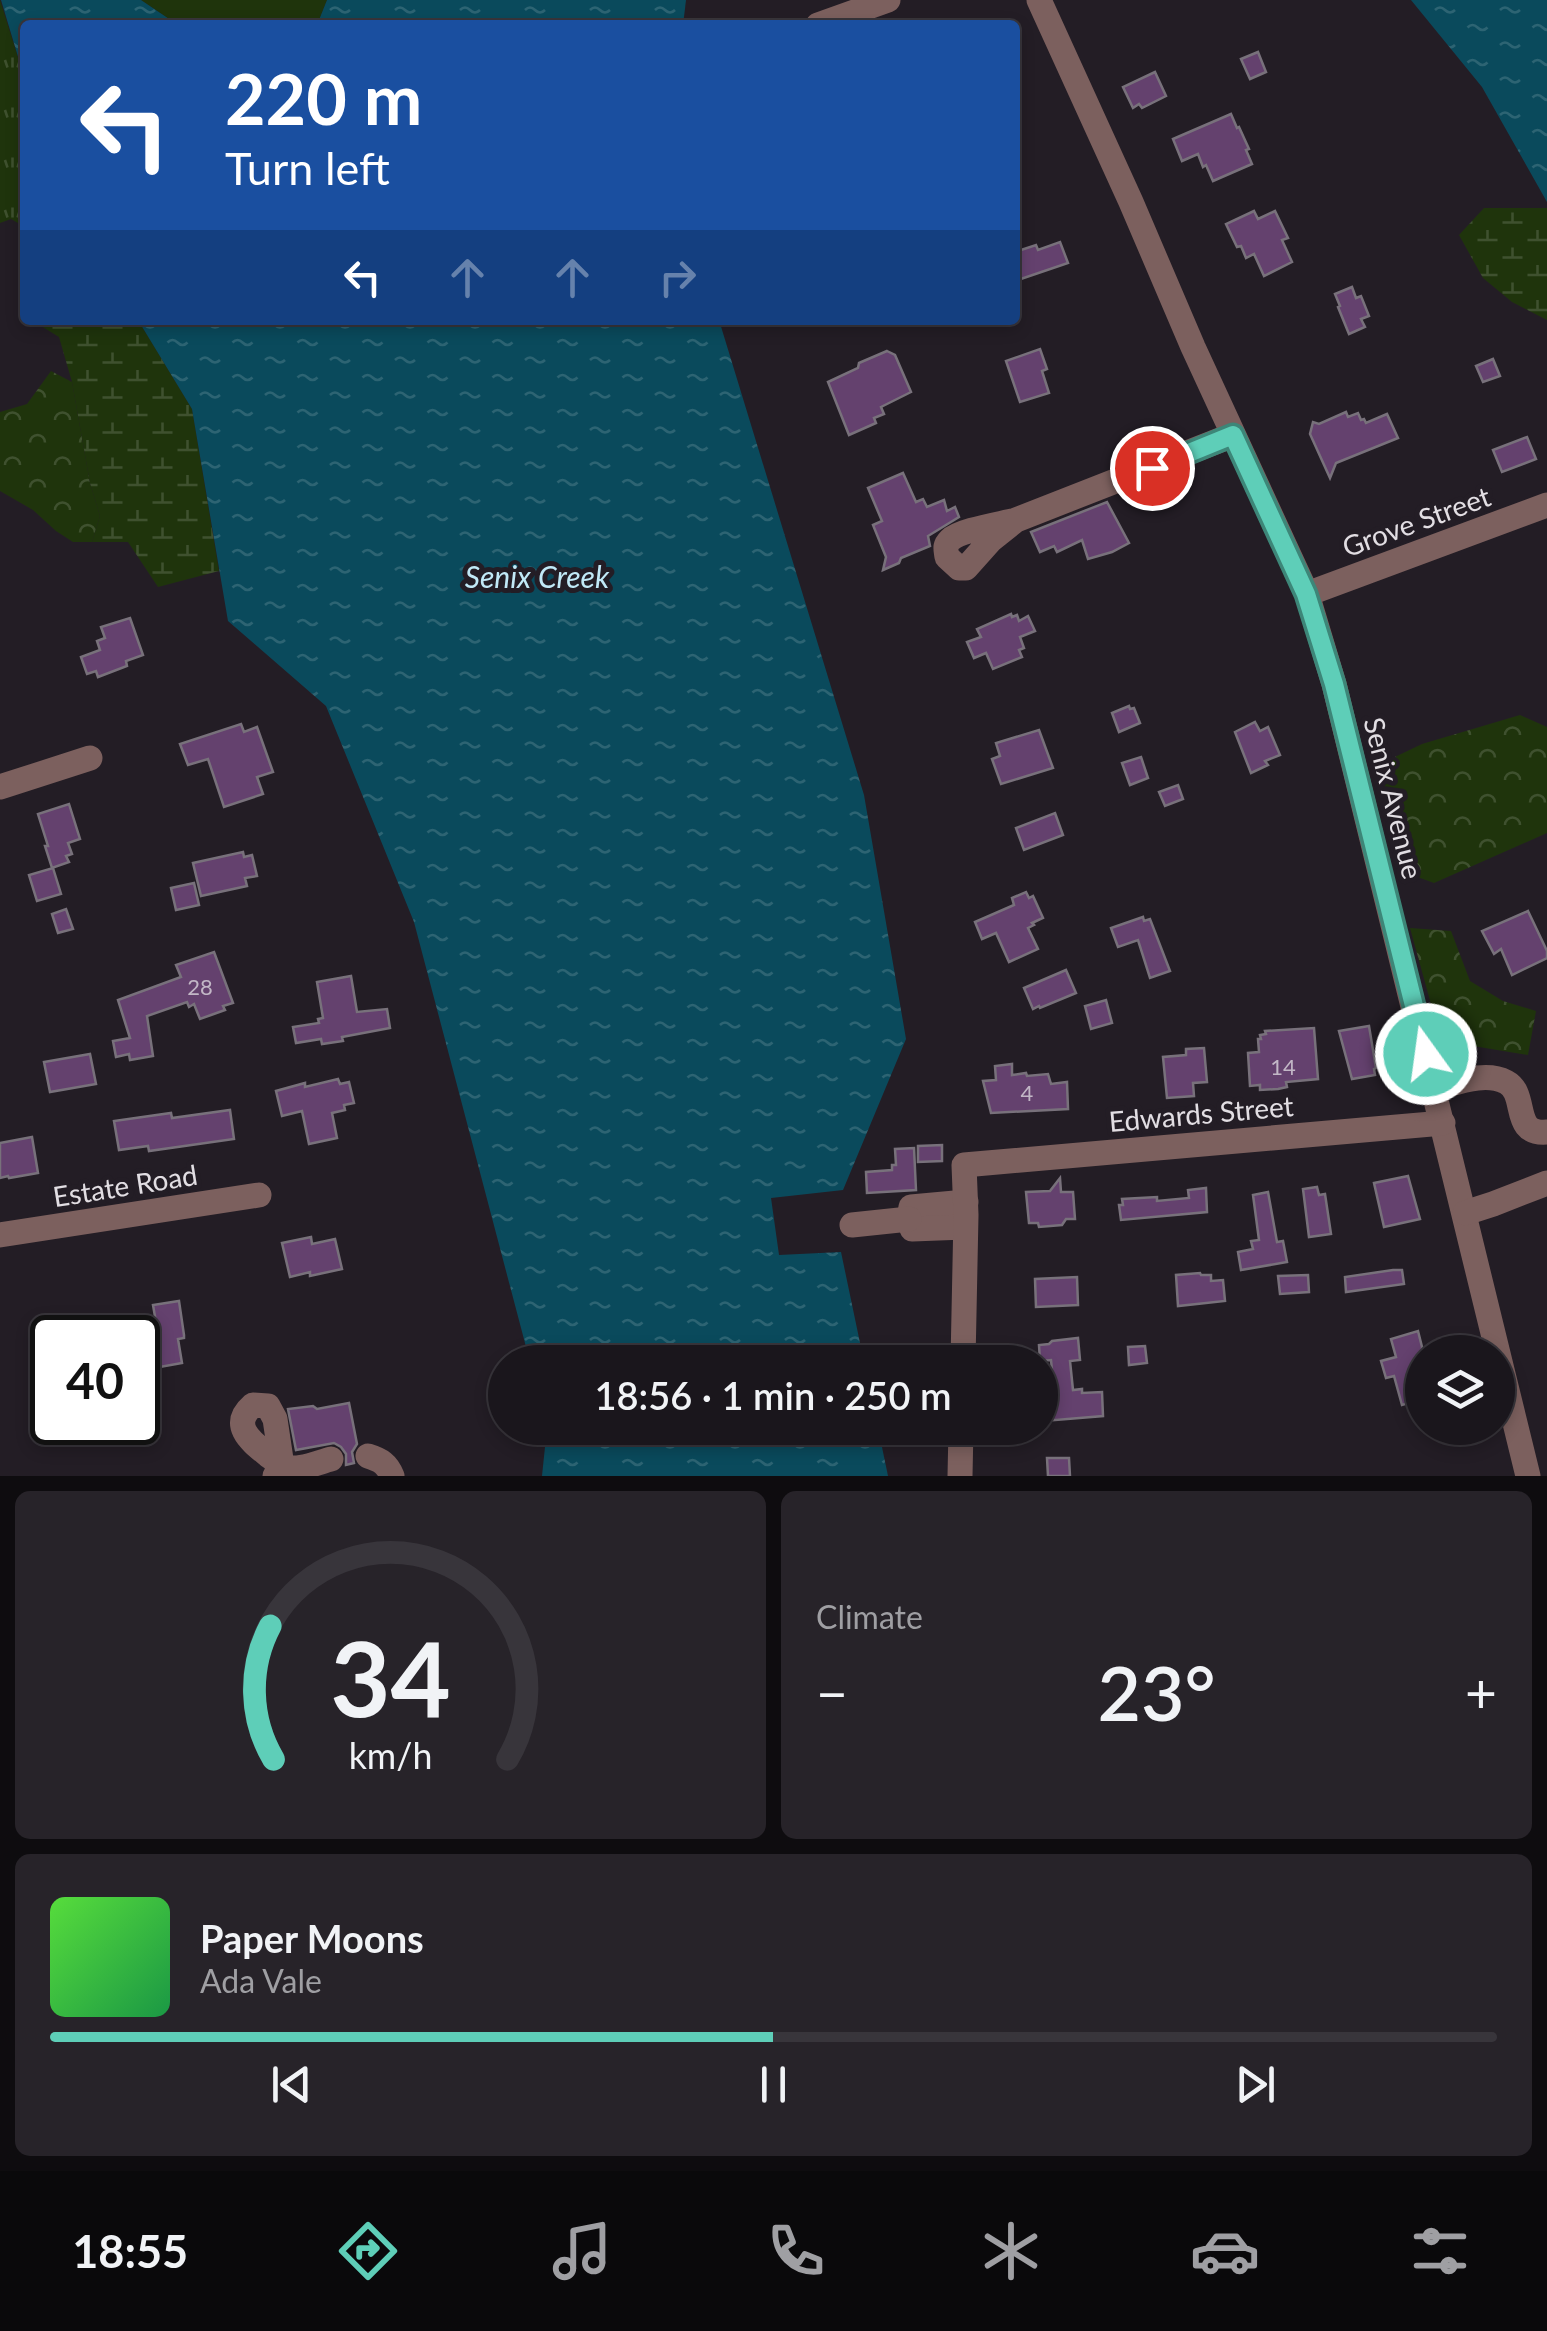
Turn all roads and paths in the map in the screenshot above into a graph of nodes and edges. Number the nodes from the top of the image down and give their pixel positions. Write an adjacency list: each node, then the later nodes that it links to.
1 (888, 0): 3 (street)
2 (1040, 0): 4 (street, Senix Avenue)
3 (832, 20)
4 (1233, 435): 6 (street); 7 (street, Senix Avenue)
5 (1547, 505): 7 (street, Grove Street)
6 (1016, 520)
7 (1306, 594): 10 (street, Senix Avenue)
8 (90, 758): 9 (street)
9 (0, 787)
10 (1435, 1088): 11 (street, Senix Avenue); 12 (street)
11 (1444, 1123): 15 (street, Senix Avenue); 16 (street, Edwards Street)
12 (1547, 1132)
13 (1547, 1182): 15 (street)
14 (259, 1195): 18 (street, Estate Road)
15 (1465, 1213): 26 (street, Senix Avenue)
16 (966, 1215): 17 (street); 19 (street)
17 (852, 1225)
18 (0, 1235)
19 (962, 1345)
20 (961, 1445): 25 (street)
21 (368, 1456): 24 (street)
22 (330, 1459): 23 (street)
23 (279, 1471)
24 (392, 1476)
25 (960, 1476)
26 (1528, 1476)

